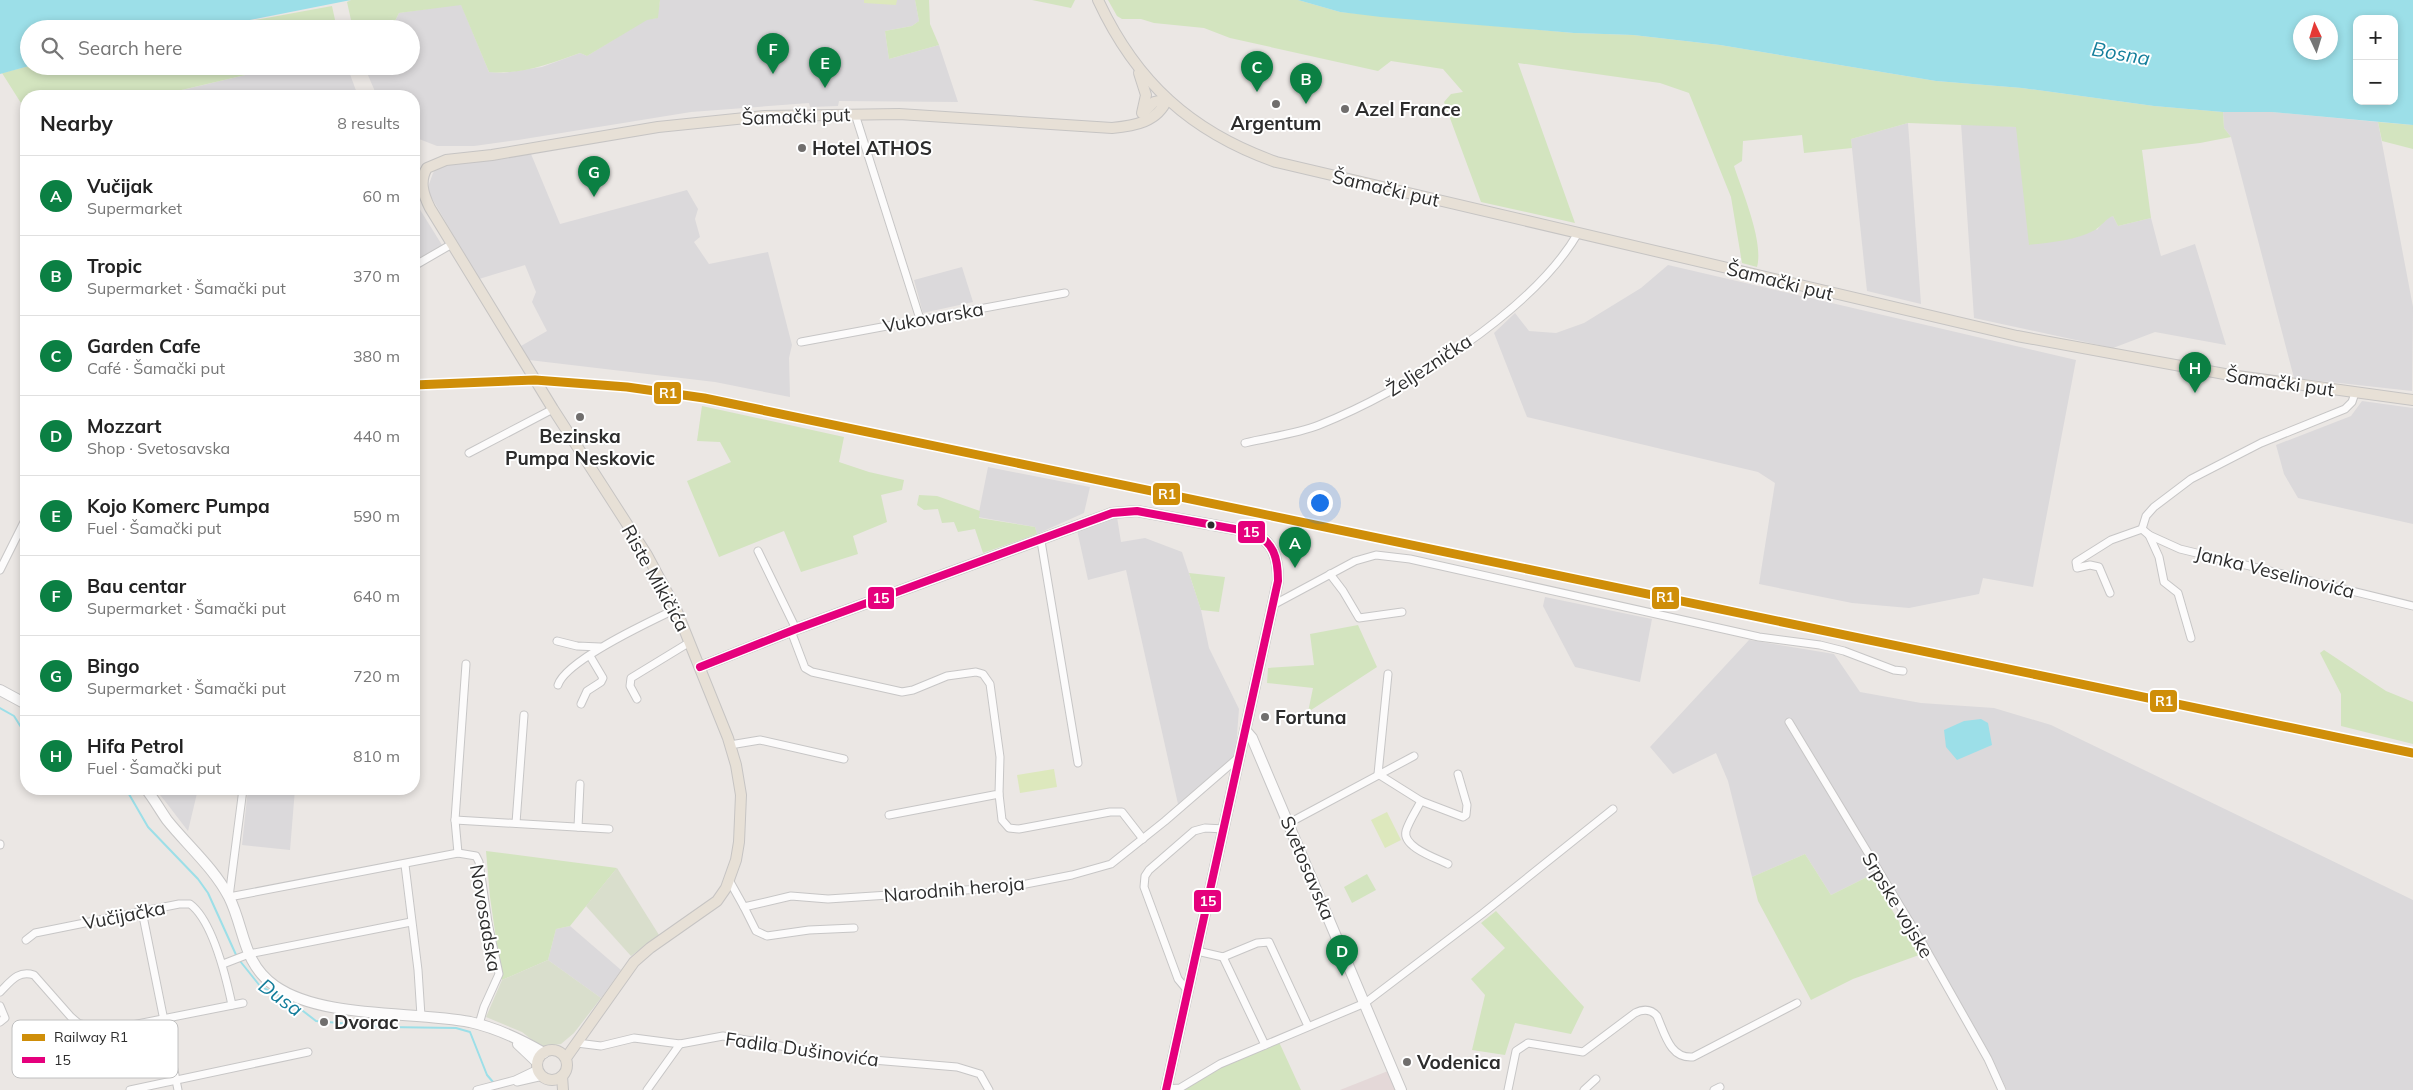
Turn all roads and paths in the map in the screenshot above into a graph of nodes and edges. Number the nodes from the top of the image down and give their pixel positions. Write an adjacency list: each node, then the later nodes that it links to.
1 (1098, 0): 2 (main road)
2 (1136, 65): 3 (main road); 4 (main road)
3 (1167, 99): 4 (main road); 6 (main road, Šamački put); 8 (main road, Šamački put)
4 (1142, 113): 6 (main road)
5 (855, 114): 6 (main road, Šamački put); 7 (main road, Šamački put); 12 (street)
6 (1126, 126)
7 (467, 157): 9 (main road, Riste Mikičića)
8 (1578, 233): 14 (main road, Šamački put); 17 (street, Željeznička)
9 (452, 244): 10 (street); 16 (main road, Riste Mikičića)
10 (420, 263)
11 (1065, 293): 12 (street, Vukovarska)
12 (920, 319): 13 (street, Vukovarska)
13 (801, 342)
14 (2355, 393): 15 (main road, Šamački put); 19 (street)
15 (2413, 400)
16 (553, 408): 18 (street); 29 (main road, Riste Mikičića)
17 (1245, 443)
18 (469, 453)
19 (2142, 529): 21 (street, Janka Veselinovića); 26 (street)
20 (20, 530): 24 (street)
21 (2149, 535): 28 (street, Janka Veselinovića); 32 (street)
22 (1041, 541): 27 (street); 31 (street); 53 (street)
23 (758, 551): 31 (street)
24 (0, 570)
25 (1330, 574): 27 (street); 30 (street); 39 (street)
26 (2110, 593)
27 (1273, 605): 48 (street)
28 (2413, 606)
29 (676, 609): 34 (main road, Riste Mikičića); 35 (street)
30 (1402, 612)
31 (794, 630): 38 (street); 57 (street)
32 (2191, 638)
33 (557, 641): 35 (street)
34 (690, 642): 38 (main road, Riste Mikičića); 43 (street)
35 (600, 648): 36 (street)
36 (590, 656): 41 (street); 45 (street)
37 (466, 664): 63 (street, Novosadska)
38 (700, 667): 49 (main road, Riste Mikičića)
39 (1903, 670)
40 (1388, 674): 54 (street)
41 (558, 685)
42 (0, 690): 44 (street)
43 (637, 699)
44 (20, 701)
45 (581, 704)
46 (524, 715): 64 (street)
47 (1789, 722): 123 (street, Srpske vojske)
48 (1246, 731): 50 (street); 65 (street, Svetosavska)
49 (730, 745): 52 (street); 73 (main road, Riste Mikičića)
50 (1240, 756): 68 (street); 69 (street, Narodnih heroja)
51 (1414, 756): 54 (street)
52 (844, 759)
53 (1078, 764)
54 (1378, 774): 60 (street); 65 (street)
55 (1458, 774): 60 (street)
56 (580, 784): 66 (street)
57 (999, 794): 62 (street); 69 (street)
58 (150, 795): 74 (street)
59 (242, 795): 74 (street)
60 (1421, 801): 72 (street)
61 (1613, 809): 87 (street)
62 (889, 815)
63 (455, 820): 64 (street); 70 (street, Novosadska)
64 (516, 823): 66 (street)
65 (1289, 823): 87 (street, Svetosavska)
66 (578, 827): 67 (street)
67 (609, 829)
68 (1225, 830): 80 (street); 84 (street)
69 (1143, 839): 75 (street, Narodnih heroja)
70 (458, 853): 71 (street, Novosadska); 97 (street, Novosadska)
71 (405, 864): 74 (street, Novosadska); 77 (street)
72 (1448, 864)
73 (729, 880): 75 (street); 95 (main road, Riste Mikičića)
74 (229, 897): 81 (street)
75 (744, 907): 78 (street)
76 (142, 911): 79 (street, Vučijačka); 83 (street, Vučijačka); 92 (street)
77 (412, 922): 81 (street); 91 (street)
78 (854, 928)
79 (26, 940)
80 (1197, 951): 82 (street); 84 (street)
81 (247, 956): 83 (street); 91 (street)
82 (1223, 957): 98 (street); 102 (street)
83 (226, 963): 89 (street)
84 (1188, 991): 112 (street)
85 (0, 992): 93 (street)
86 (243, 1002): 89 (street)
87 (1365, 1003): 98 (street); 120 (street, Svetosavska)
88 (1797, 1003): 121 (street)
89 (232, 1004): 92 (street)
90 (0, 1006): 96 (street)
91 (420, 1016): 97 (street)
92 (165, 1019): 94 (street)
93 (76, 1020)
94 (160, 1020)
95 (594, 1020): 100 (main road, Riste Mikičića); 103 (main road, Riste Mikičića)
96 (0, 1022)
97 (480, 1024): 99 (street)
98 (1308, 1026): 102 (street)
99 (501, 1031): 105 (street); 107 (street)
100 (577, 1043): 101 (street, Fadila Dušinovića); 106 (main road, Riste Mikičića)
101 (680, 1044): 118 (street); 119 (street, Fadila Dušinovića)
102 (1265, 1045): 112 (street)
103 (556, 1050): 105 (main road); 106 (main road)
104 (308, 1052): 111 (street)
105 (544, 1053): 107 (main road)
106 (566, 1058): 108 (main road)
107 (541, 1071): 108 (main road); 115 (street); 116 (main road)
108 (562, 1076): 117 (main road)
109 (175, 1078): 111 (street)
110 (1596, 1079): 122 (street)
111 (176, 1081): 113 (street); 114 (street)
112 (1166, 1089)
113 (130, 1090)
114 (178, 1090)
115 (477, 1090)
116 (555, 1090)
117 (563, 1090)
118 (647, 1090)
119 (989, 1090)
120 (1401, 1090)
121 (1508, 1090)
122 (1584, 1090)
123 (2002, 1090)

